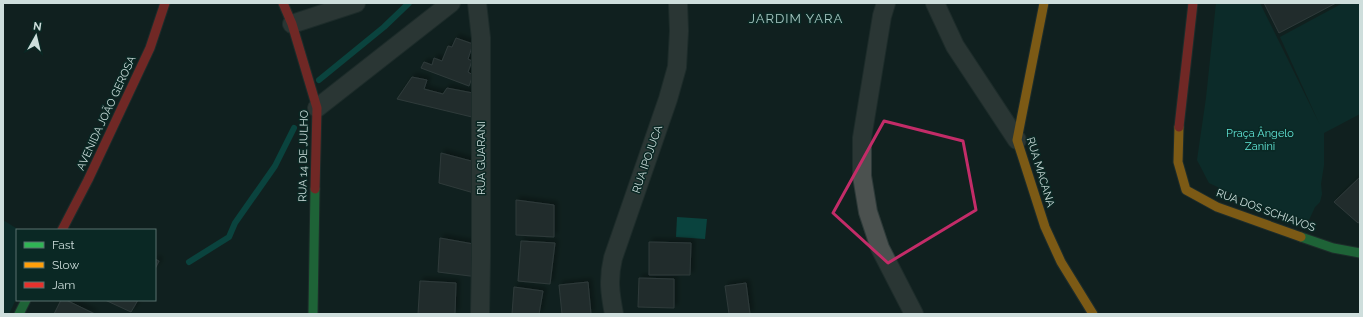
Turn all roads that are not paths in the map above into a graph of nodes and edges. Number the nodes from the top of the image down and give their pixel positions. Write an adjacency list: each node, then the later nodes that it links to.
1 (165, 3): 14 (street, AVENIDA JOÃO GEROSA)
2 (283, 3): 11 (street, RUA 14 DE JULHO)
3 (356, 3): 11 (street)
4 (451, 3): 12 (street)
5 (477, 3): 19 (street, RUA GUARANI)
6 (678, 3): 20 (street, RUA IPOJUCA)
7 (886, 3): 21 (street)
8 (935, 3): 13 (street)
9 (1044, 3): 13 (street, RUA MACANA)
10 (1193, 3): 15 (street, RUA DOS SCHIAVOS)
11 (292, 24): 12 (street, RUA 14 DE JULHO)
12 (317, 108): 18 (street, RUA 14 DE JULHO)
13 (1016, 140): 22 (street, RUA MACANA)
14 (63, 229)
15 (1360, 253)
16 (26, 301): 17 (street)
17 (19, 314)
18 (313, 314)
19 (480, 314)
20 (614, 314)
21 (914, 314)
22 (1093, 314)

